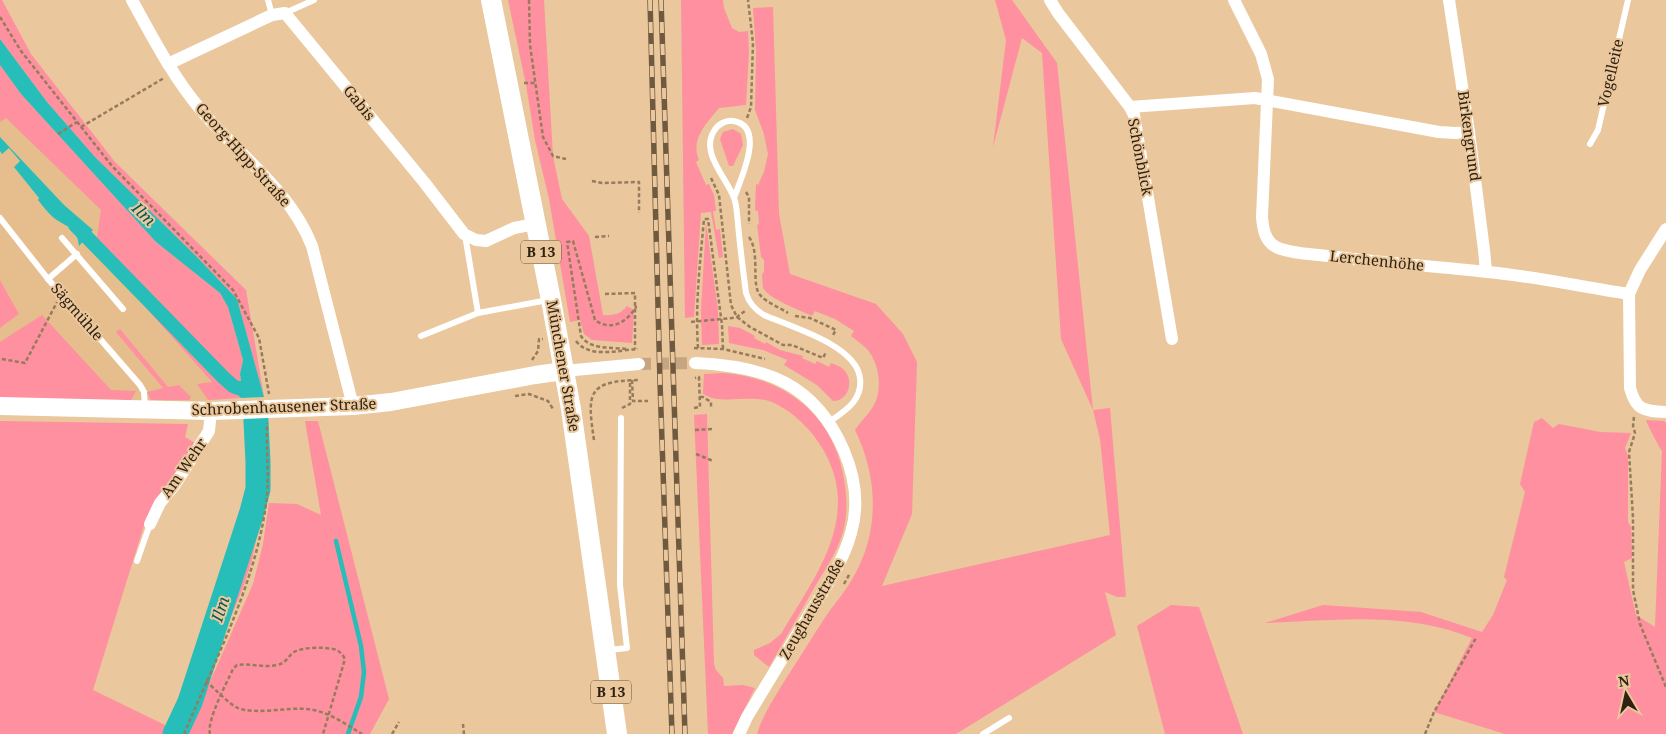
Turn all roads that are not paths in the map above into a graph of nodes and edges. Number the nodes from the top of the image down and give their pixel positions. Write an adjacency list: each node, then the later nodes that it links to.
1 (132, 0): 10 (street, Georg-Hipp-Straße)
2 (268, 0): 9 (lane)
3 (314, 0): 9 (lane)
4 (491, 0): 17 (main road, Münchener Straße / B 13)
5 (1050, 0): 12 (street, Schönblick)
6 (1234, 0): 11 (street, Lerchenhöhe)
7 (1449, 0): 13 (street, Birkengrund)
8 (1628, 0): 14 (lane, Vogelleite)
9 (278, 14): 10 (street); 19 (street, Gabis)
10 (171, 68): 34 (street, Georg-Hipp-Straße)
11 (1268, 99): 12 (street); 13 (street); 22 (street, Lerchenhöhe)
12 (1130, 107): 29 (street, Schönblick)
13 (1469, 132): 22 (street, Birkengrund)
14 (1590, 144)
15 (734, 198): 15 (lane); 39 (lane)
16 (0, 218): 23 (lane, Sägmühle)
17 (535, 224): 19 (street); 25 (main road, Münchener Straße / B 13)
18 (1666, 229): 24 (street)
19 (464, 234): 27 (lane)
20 (62, 238): 21 (lane)
21 (76, 254): 23 (lane); 26 (lane)
22 (1486, 272): 24 (street, Lerchenhöhe)
23 (48, 279): 35 (lane, Sägmühle)
24 (1629, 294): 37 (street)
25 (551, 300): 27 (lane); 32 (main road, Münchener Straße / B 13)
26 (123, 309)
27 (478, 313): 28 (lane)
28 (421, 336)
29 (1172, 339)
30 (695, 363): 39 (street, Zeughausstraße)
31 (639, 364): 32 (street)
32 (564, 371): 34 (main road, Schrobenhausener Straße); 42 (main road, Münchener Straße / B 13)
33 (0, 406): 35 (main road, Schrobenhausener Straße)
34 (353, 406): 36 (main road, Schrobenhausener Straße)
35 (145, 409): 36 (main road, Schrobenhausener Straße)
36 (211, 411): 40 (street, Am Wehr)
37 (1666, 412)
38 (621, 416): 42 (lane)
39 (829, 422): 45 (street, Zeughausstraße)
40 (150, 524): 41 (lane)
41 (137, 561)
42 (605, 651): 44 (main road, Münchener Straße / B 13)
43 (1009, 718): 46 (lane)
44 (617, 734)
45 (739, 734)
46 (983, 734)

